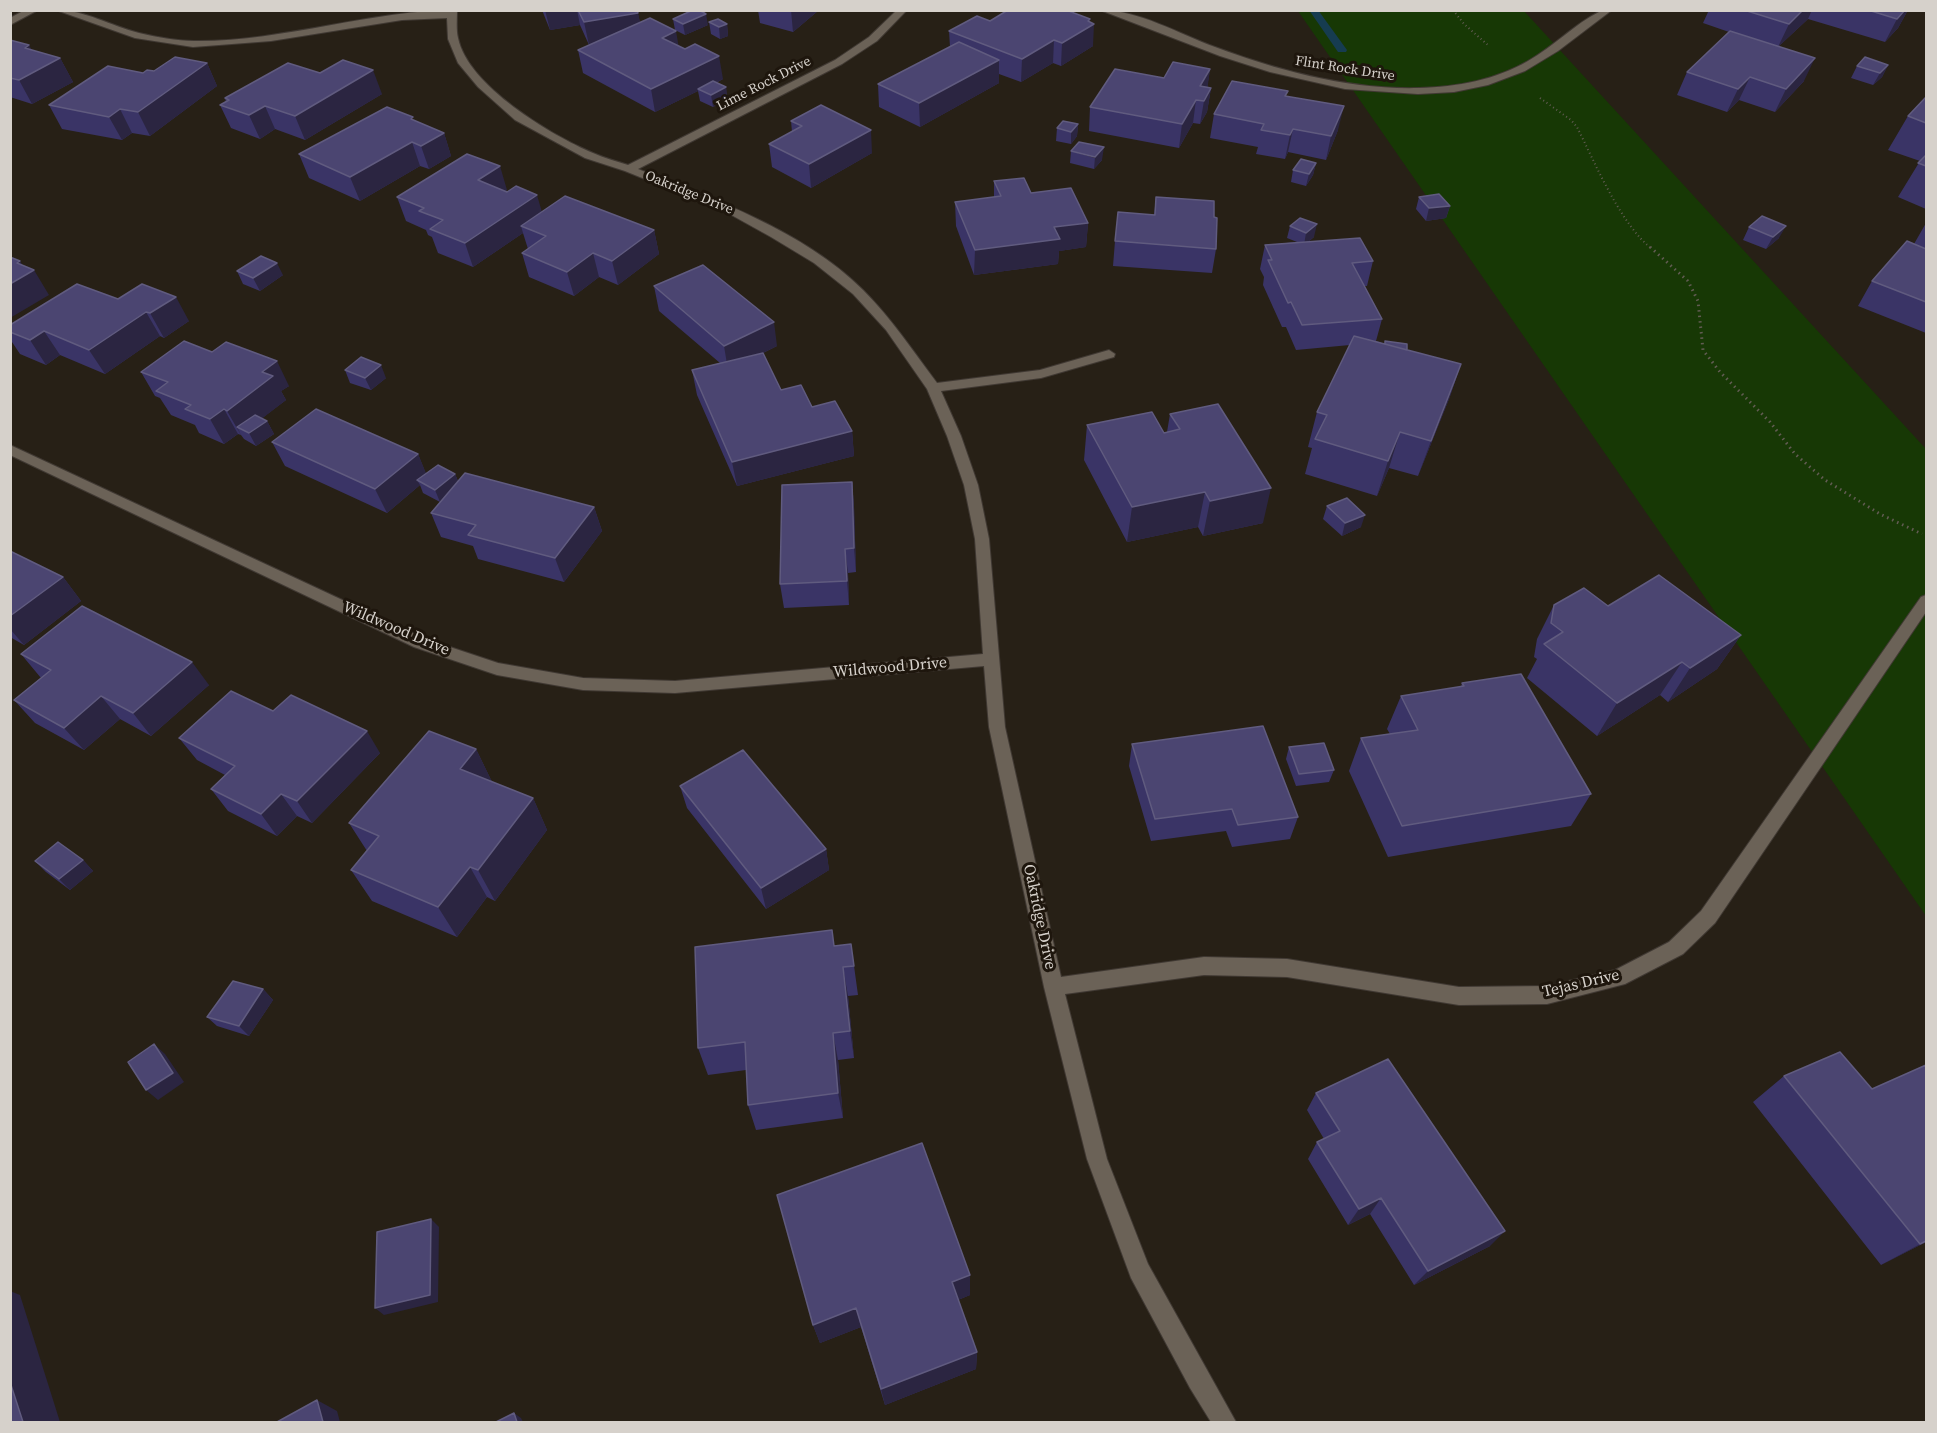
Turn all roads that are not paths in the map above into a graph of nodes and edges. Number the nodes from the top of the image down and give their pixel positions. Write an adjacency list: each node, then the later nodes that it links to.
1 (34, 10): 7 (street)
2 (60, 10): 6 (street)
3 (903, 10): 8 (street, Lime Rock Drive)
4 (1104, 10): 5 (street, Flint Rock Drive)
5 (1608, 10)
6 (451, 13): 8 (street, Oakridge Drive)
7 (10, 22)
8 (628, 169): 10 (street, Oakridge Drive)
9 (1109, 354): 10 (street)
10 (933, 388): 13 (street, Oakridge Drive)
11 (10, 449): 13 (street, Wildwood Drive)
12 (1926, 601): 14 (street, Tejas Drive)
13 (991, 659): 14 (street, Oakridge Drive)
14 (1054, 987): 15 (street, Oakridge Drive)
15 (1224, 1422)

